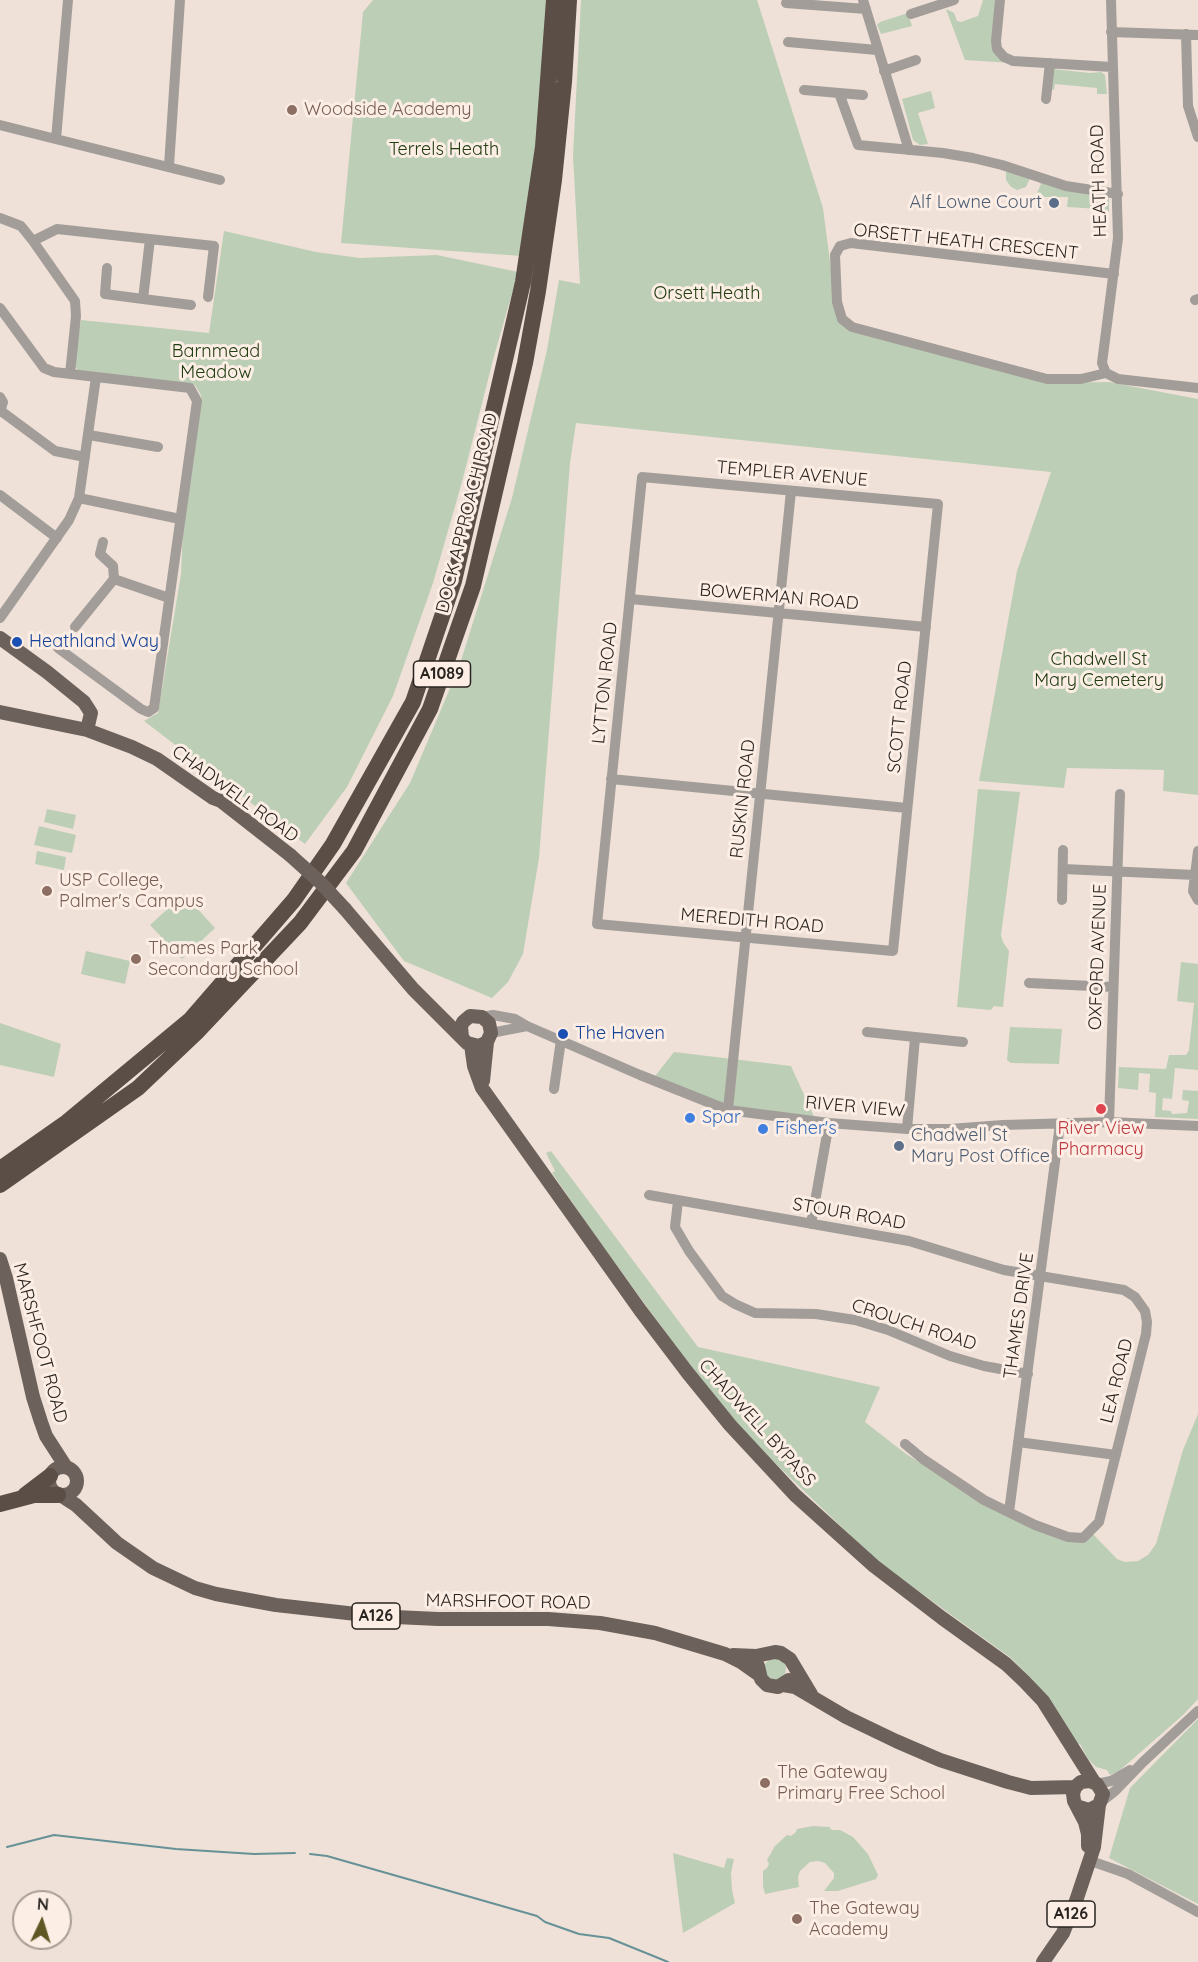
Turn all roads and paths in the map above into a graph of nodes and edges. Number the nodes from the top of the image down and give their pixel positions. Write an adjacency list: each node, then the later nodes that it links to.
1 (68, 0): 25 (street)
2 (180, 0): 27 (street)
3 (554, 0): 101 (highway, DOCK APPROACH ROAD / A1089)
4 (569, 0): 102 (highway, DOCK APPROACH ROAD / A1089)
5 (954, 0): 10 (street)
6 (1000, 0): 16 (street)
7 (1111, 0): 11 (street, HEATH ROAD)
8 (786, 3): 9 (street)
9 (864, 5): 14 (street)
10 (911, 14)
11 (1111, 32): 12 (street); 17 (street, HEATH ROAD)
12 (1192, 34): 24 (street)
13 (788, 42): 14 (street)
14 (878, 50): 18 (street)
15 (916, 60): 18 (street)
16 (1050, 63): 17 (street); 22 (street)
17 (1112, 67): 29 (street, HEATH ROAD)
18 (884, 71): 26 (street)
19 (804, 90): 20 (street)
20 (839, 93): 21 (street); 26 (street)
21 (862, 95)
22 (1046, 99)
23 (0, 125): 25 (street)
24 (1198, 137)
25 (56, 139): 27 (street)
26 (909, 150): 29 (street)
27 (169, 166): 28 (street)
28 (220, 180)
29 (1118, 194): 34 (street, HEATH ROAD)
30 (0, 218): 32 (street)
31 (150, 239): 32 (street); 35 (street); 36 (street)
32 (33, 241): 40 (street)
33 (107, 268): 36 (street)
34 (1114, 274): 39 (street, HEATH ROAD); 39 (street, ORSETT HEATH CRESCENT)
35 (208, 297)
36 (143, 299): 37 (street)
37 (191, 305)
38 (0, 308): 40 (street)
39 (1106, 373): 42 (street)
40 (69, 374): 41 (street)
41 (96, 377): 45 (street); 53 (street)
42 (1198, 388)
43 (0, 397): 44 (street)
44 (1, 412): 47 (street)
45 (89, 435): 46 (street); 47 (street)
46 (158, 447)
47 (86, 457): 51 (street)
48 (642, 477): 49 (street, TEMPLER AVENUE); 58 (street, LYTTON ROAD)
49 (791, 491): 52 (street, TEMPLER AVENUE); 59 (street, RUSKIN ROAD)
50 (0, 495): 54 (street)
51 (79, 498): 53 (street); 54 (street)
52 (938, 504): 62 (street, SCOTT ROAD)
53 (180, 519): 57 (street)
54 (57, 538): 60 (street)
55 (103, 542): 56 (street)
56 (114, 579): 57 (street); 61 (street)
57 (169, 598): 64 (street)
58 (630, 599): 59 (street, BOWERMAN ROAD); 67 (street, LYTTON ROAD)
59 (779, 614): 62 (street, BOWERMAN ROAD); 68 (street, RUSKIN ROAD)
60 (0, 618)
61 (75, 627)
62 (926, 627): 70 (street, SCOTT ROAD)
63 (0, 638): 66 (main road)
64 (58, 648)
65 (0, 712): 66 (main road, CHADWELL ROAD)
66 (87, 730): 83 (main road, CHADWELL ROAD, bridge)
67 (611, 779): 68 (street); 76 (street, LYTTON ROAD)
68 (760, 794): 70 (street); 79 (street, RUSKIN ROAD)
69 (1120, 794): 74 (street, OXFORD AVENUE)
70 (907, 808): 80 (street, SCOTT ROAD)
71 (1063, 850): 73 (street)
72 (1198, 851): 75 (street)
73 (1063, 868): 74 (street); 77 (street)
74 (1117, 871): 75 (street); 82 (street, OXFORD AVENUE)
75 (1195, 875): 78 (street)
76 (600, 892): 79 (street, MEREDITH ROAD)
77 (1062, 900)
78 (1198, 900)
79 (746, 938): 80 (street, MEREDITH ROAD); 95 (street, RUSKIN ROAD)
80 (880, 949)
81 (1029, 983): 82 (street)
82 (1113, 987): 96 (street, OXFORD AVENUE)
83 (428, 1005): 85 (main road, CHADWELL ROAD); 91 (main road, CHADWELL ROAD)
84 (482, 1017): 85 (main road); 86 (street, RIVER VIEW); 88 (main road)
85 (466, 1019): 91 (main road)
86 (527, 1026): 88 (street); 90 (street, RIVER VIEW)
87 (867, 1032): 89 (street)
88 (489, 1037): 91 (main road); 94 (main road)
89 (915, 1038): 92 (street); 100 (street)
90 (561, 1040): 93 (street); 95 (street, RIVER VIEW)
91 (466, 1041): 94 (main road, CHADWELL BYPASS)
92 (963, 1042)
93 (551, 1084)
94 (482, 1088): 127 (main road, CHADWELL BYPASS)
95 (728, 1110): 97 (street, RIVER VIEW)
96 (1109, 1122): 98 (street, RIVER VIEW); 99 (street, RIVER VIEW)
97 (829, 1123): 100 (street, RIVER VIEW); 105 (street)
98 (1060, 1124): 100 (street, RIVER VIEW); 107 (street, THAMES DRIVE)
99 (1198, 1126)
100 (908, 1129)
101 (0, 1169)
102 (0, 1185)
103 (649, 1195): 104 (street, STOUR ROAD)
104 (678, 1201): 105 (street, STOUR ROAD); 108 (street, CROUCH ROAD)
105 (811, 1224): 107 (street, STOUR ROAD)
106 (0, 1259): 109 (main road, MARSHFOOT ROAD)
107 (1041, 1277): 108 (street, THAMES DRIVE); 112 (street, LEA ROAD)
108 (1028, 1374): 110 (street, THAMES DRIVE)
109 (46, 1436): 113 (main road, MARSHFOOT ROAD); 114 (main road, MARSHFOOT ROAD)
110 (1018, 1442): 112 (street); 118 (street, THAMES DRIVE)
111 (905, 1444): 118 (street)
112 (1116, 1455): 118 (street, LEA ROAD)
113 (66, 1467): 114 (main road); 115 (main road)
114 (51, 1475): 116 (main road); 117 (highway)
115 (78, 1483): 116 (main road); 119 (main road, MARSHFOOT ROAD / A126)
116 (60, 1495): 117 (highway); 119 (main road, MARSHFOOT ROAD / A126)
117 (8, 1502)
118 (1009, 1512)
119 (95, 1521): 120 (main road, MARSHFOOT ROAD / A126)
120 (724, 1654): 121 (main road, MARSHFOOT ROAD / A126); 123 (main road, MARSHFOOT ROAD / A126)
121 (765, 1655): 122 (main road, MARSHFOOT ROAD / A126); 123 (main road)
122 (790, 1659): 124 (main road); 125 (main road, MARSHFOOT ROAD / A126)
123 (758, 1674): 124 (main road, MARSHFOOT ROAD / A126)
124 (783, 1685): 125 (main road, MARSHFOOT ROAD / A126)
125 (812, 1696): 131 (main road, MARSHFOOT ROAD / A126)
126 (1198, 1711): 128 (street)
127 (1061, 1728): 129 (main road, CHADWELL BYPASS); 130 (main road, CHADWELL BYPASS)
128 (1143, 1762): 129 (street); 132 (street)
129 (1096, 1783): 130 (main road); 132 (main road)
130 (1076, 1786): 131 (main road, MARSHFOOT ROAD / A126); 133 (main road)
131 (1031, 1788): 133 (main road, MARSHFOOT ROAD / A126)
132 (1100, 1804): 133 (main road); 134 (main road, A126)
133 (1078, 1807): 134 (main road, A126)
134 (1088, 1860): 135 (street); 136 (main road, A126)
135 (1198, 1912)
136 (1044, 1962)

